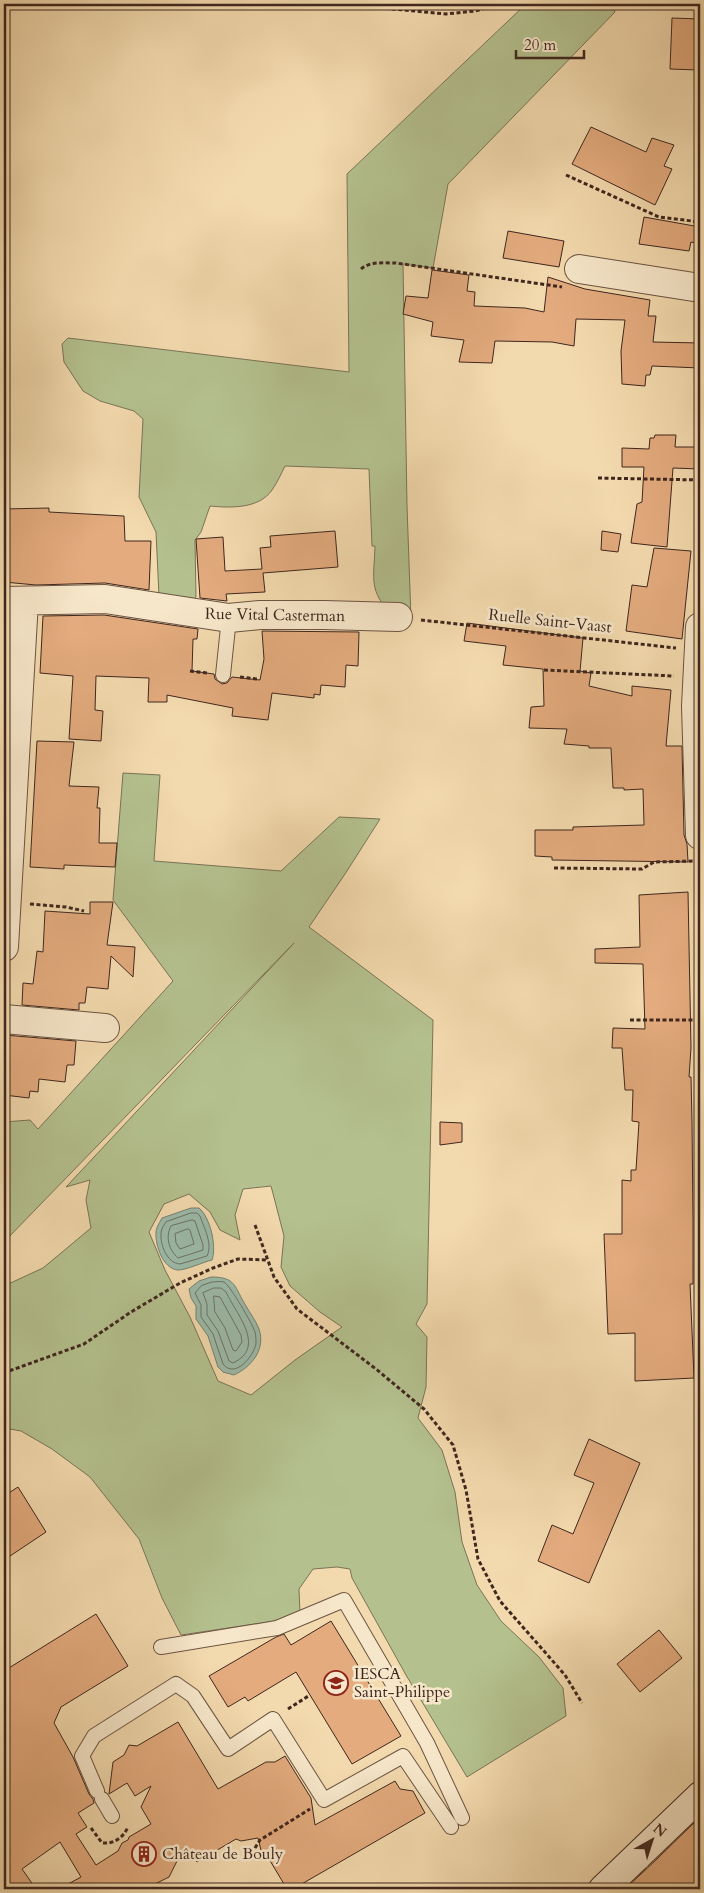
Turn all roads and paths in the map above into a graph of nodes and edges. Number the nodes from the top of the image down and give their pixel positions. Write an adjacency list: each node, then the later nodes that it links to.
1 (340, 4): 3 (path)
2 (501, 4): 3 (path)
3 (378, 6)
4 (566, 175): 5 (path)
5 (700, 222)
6 (361, 269): 7 (path)
7 (571, 274): 8 (street)
8 (700, 288)
9 (598, 478): 10 (path)
10 (700, 480)
11 (14, 601): 13 (street, Rue Vital Casterman); 21 (street)
12 (398, 617): 13 (street, Rue Vital Casterman); 14 (path, Ruelle Saint-Vaast)
13 (229, 618): 16 (lane)
14 (699, 639): 17 (street)
15 (544, 670): 17 (path)
16 (222, 674)
17 (696, 678): 18 (street)
18 (700, 835)
19 (700, 861): 20 (path)
20 (554, 868)
21 (6, 903): 22 (path); 23 (street)
22 (84, 911)
23 (4, 947)
24 (4, 1019): 27 (street)
25 (630, 1020): 26 (path)
26 (700, 1020)
27 (105, 1028)
28 (255, 1225): 29 (path)
29 (268, 1260): 30 (path); 33 (path)
30 (4, 1374)
31 (161, 1647): 36 (lane)
32 (310, 1695): 34 (path)
33 (582, 1703)
34 (273, 1719): 36 (lane); 37 (lane)
35 (700, 1796): 39 (street)
36 (324, 1800): 38 (path)
37 (112, 1816)
38 (248, 1859)
39 (602, 1889)

